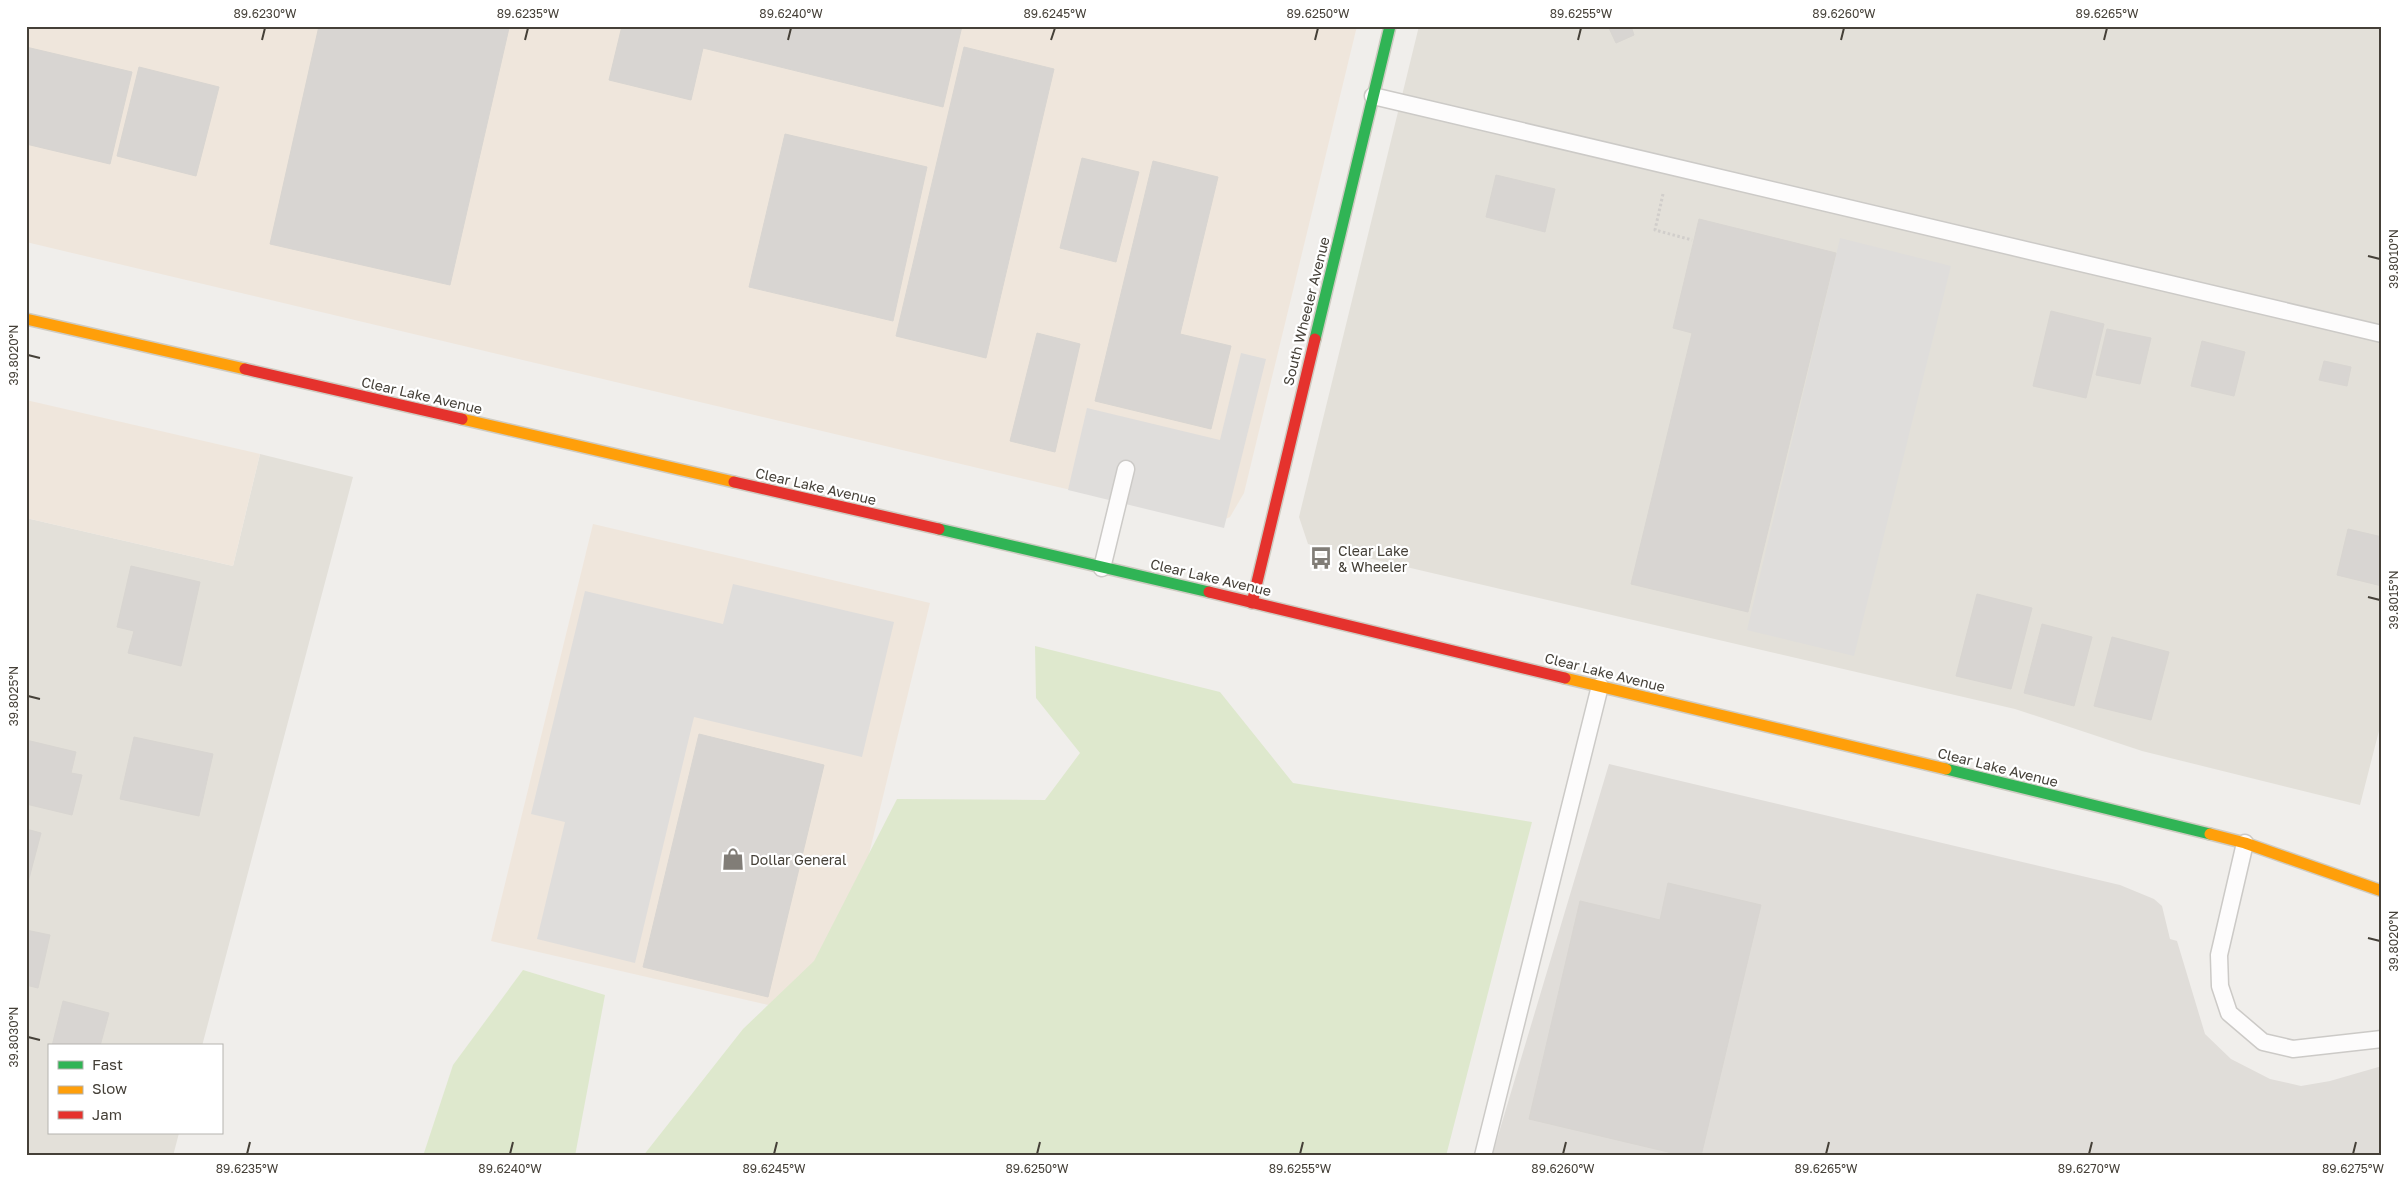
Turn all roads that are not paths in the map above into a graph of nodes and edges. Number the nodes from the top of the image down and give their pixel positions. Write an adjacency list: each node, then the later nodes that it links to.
1 (1390, 26): 2 (main road, South Wheeler Avenue)
2 (1373, 96): 4 (lane); 7 (main road, South Wheeler Avenue)
3 (26, 319): 6 (main road, Clear Lake Avenue)
4 (2382, 334)
5 (1126, 469): 6 (lane)
6 (1102, 568): 7 (main road, Clear Lake Avenue)
7 (1252, 602): 8 (main road, Clear Lake Avenue)
8 (1600, 686): 9 (main road, Clear Lake Avenue); 12 (lane)
9 (2246, 843): 10 (main road, Clear Lake Avenue); 11 (lane)
10 (2382, 891)
11 (2382, 1039)
12 (1483, 1156)

